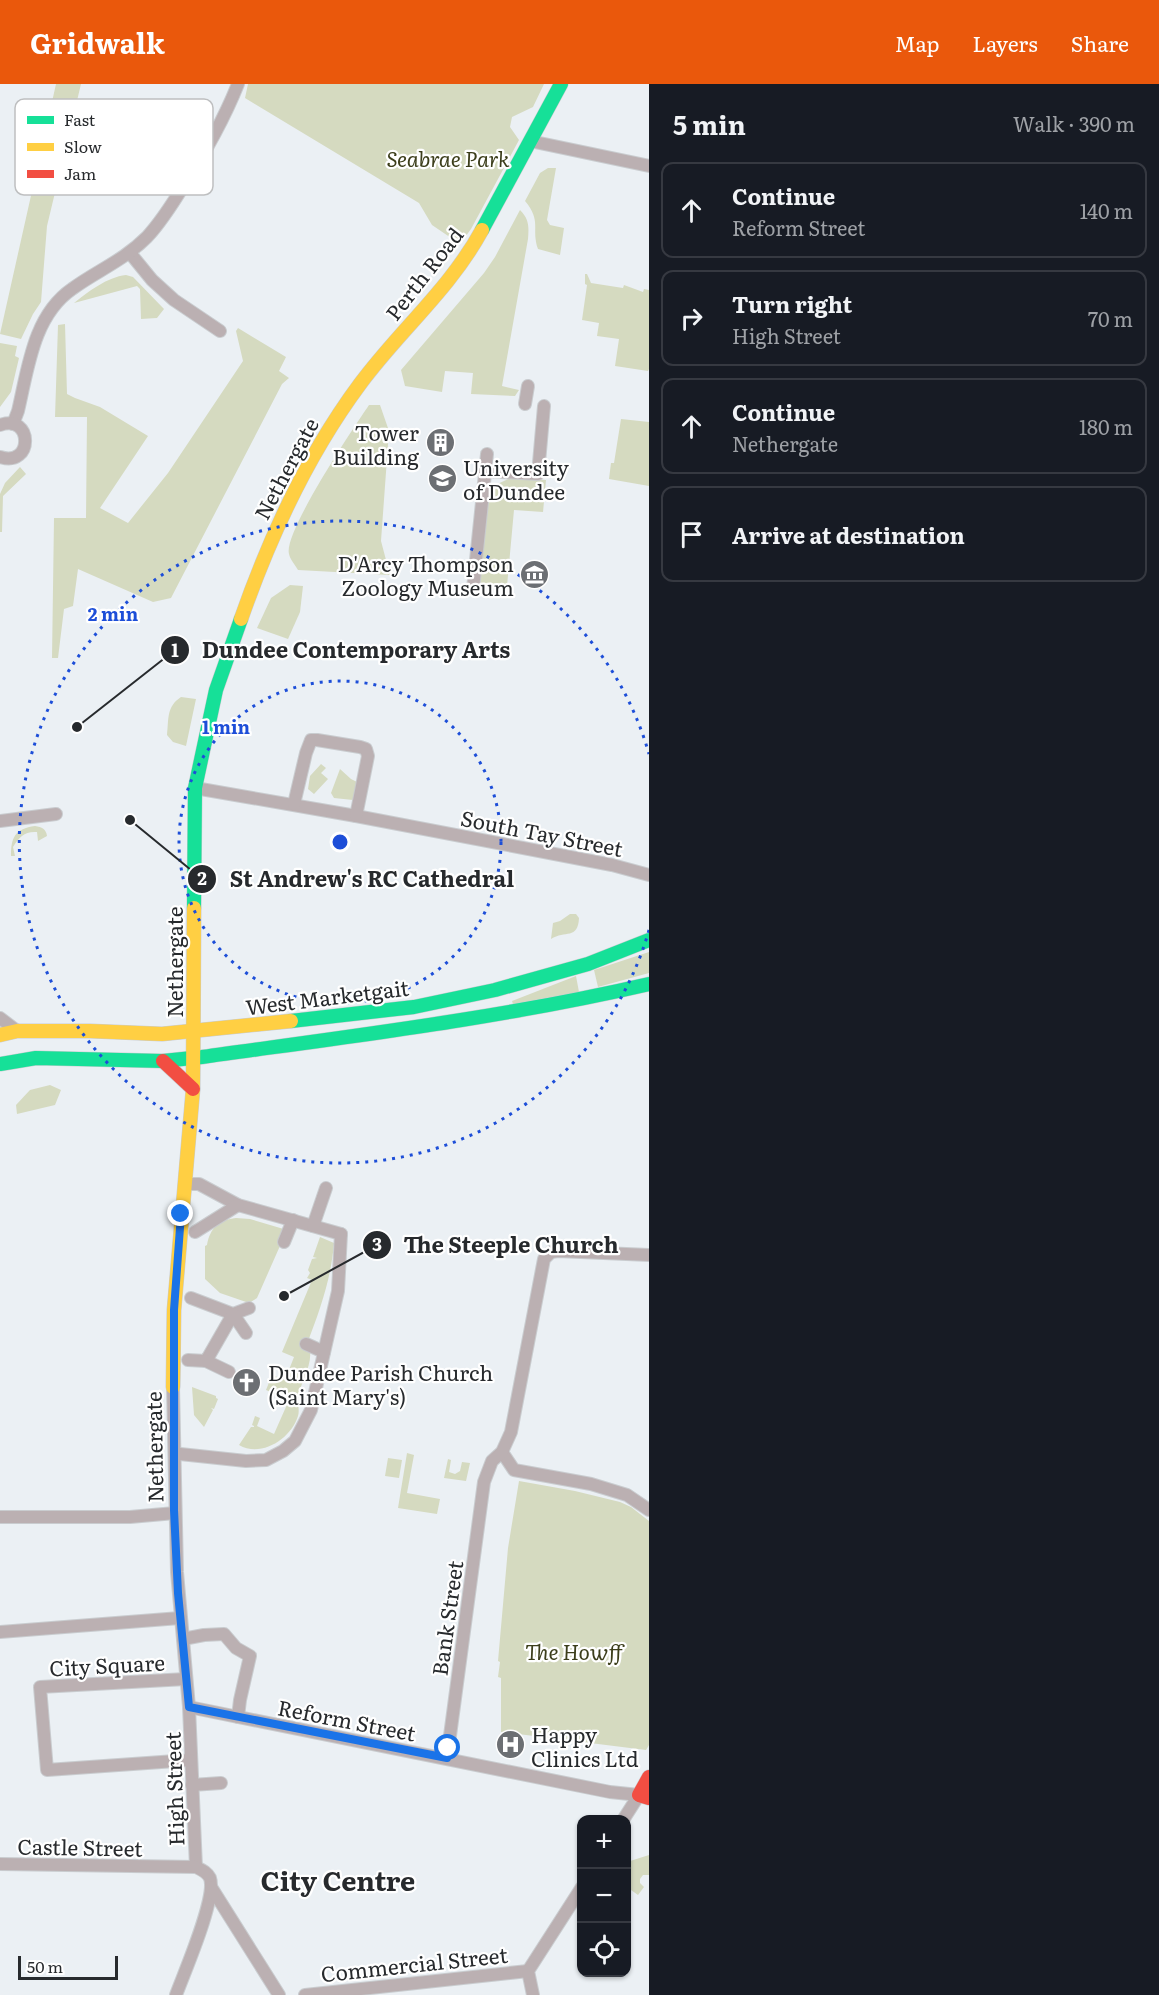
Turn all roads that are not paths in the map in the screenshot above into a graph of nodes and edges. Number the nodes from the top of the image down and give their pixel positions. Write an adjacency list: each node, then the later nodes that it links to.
1 (238, 84): 3 (street)
2 (561, 84): 4 (street, Perth Road)
3 (213, 136)
4 (530, 141): 5 (street); 9 (street, Perth Road)
5 (649, 166)
6 (178, 195): 7 (street)
7 (130, 254): 8 (street); 13 (street)
8 (220, 331)
9 (358, 385): 19 (street, Nethergate)
10 (528, 386): 11 (street)
11 (525, 404)
12 (544, 406): 17 (street)
13 (13, 424): 14 (street); 16 (street)
14 (0, 425)
15 (487, 454): 17 (street)
16 (0, 457)
17 (485, 471): 18 (street)
18 (473, 589)
19 (195, 788): 20 (street); 29 (street, Nethergate)
20 (294, 804): 22 (street, South Tay Street); 22 (street)
21 (56, 814): 23 (street)
22 (356, 816): 24 (street, South Tay Street)
23 (0, 821)
24 (649, 875)
25 (649, 940): 29 (street, West Marketgait)
26 (649, 984): 31 (street, West Marketgait)
27 (0, 1018): 28 (street)
28 (16, 1031): 29 (street, West Marketgait); 30 (street, West Marketgait)
29 (194, 1032): 31 (street, Nethergate)
30 (0, 1035)
31 (193, 1057): 32 (street, West Marketgait); 34 (street, Nethergate)
32 (163, 1061): 33 (street, West Marketgait); 34 (street)
33 (0, 1064)
34 (193, 1089): 52 (street, Nethergate)
35 (190, 1184): 37 (street)
36 (326, 1188): 39 (street)
37 (238, 1205): 38 (street); 40 (street)
38 (293, 1220): 39 (street); 41 (street)
39 (313, 1226): 48 (street)
40 (195, 1232)
41 (284, 1242)
42 (649, 1255): 53 (street, Bank Street)
43 (191, 1298): 45 (street)
44 (249, 1308): 45 (street)
45 (232, 1314): 46 (street); 50 (street)
46 (246, 1333)
47 (306, 1344): 48 (street)
48 (324, 1352): 54 (street)
49 (188, 1360): 50 (street)
50 (206, 1361): 51 (street)
51 (230, 1372)
52 (173, 1387): 56 (street, Nethergate)
53 (502, 1452): 55 (street); 65 (street, Bank Street)
54 (180, 1454)
55 (649, 1510)
56 (175, 1513): 57 (street); 58 (street, Nethergate)
57 (0, 1517)
58 (177, 1572): 59 (street, High Street)
59 (180, 1618): 60 (street); 61 (street, High Street)
60 (0, 1632)
61 (183, 1640): 62 (street, High Street); 64 (street)
62 (186, 1679): 63 (street, High Street); 66 (street, City Square)
63 (189, 1707): 64 (street, Reform Street); 66 (street, High Street)
64 (238, 1717): 65 (street, Reform Street)
65 (447, 1758): 70 (street, Reform Street)
66 (190, 1760): 69 (street, High Street)
67 (649, 1777): 70 (street)
68 (221, 1783): 69 (street)
69 (192, 1785): 73 (street, High Street)
70 (644, 1796): 71 (street)
71 (627, 1815)
72 (0, 1864): 73 (street, Castle Street)
73 (196, 1867): 74 (street, High Street)
74 (211, 1887): 77 (street); 78 (street, High Street)
75 (577, 1895): 76 (street)
76 (528, 1971): 79 (street, Commercial Street); 80 (street)
77 (176, 1995)
78 (279, 1995)
79 (305, 1995)
80 (533, 1995)

